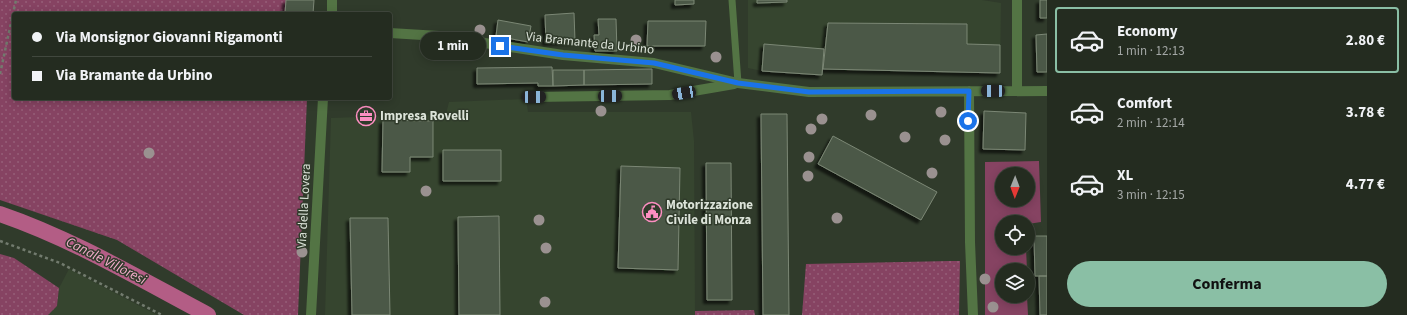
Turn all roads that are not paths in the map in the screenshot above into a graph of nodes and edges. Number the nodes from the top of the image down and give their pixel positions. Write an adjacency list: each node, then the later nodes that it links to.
1 (332, 0): 4 (street)
2 (732, 0): 6 (lane)
3 (1017, 0): 8 (street)
4 (332, 12)
5 (392, 33): 6 (street, Via Bramante da Urbino)
6 (738, 83): 7 (street, Via Bramante da Urbino); 10 (street, Via Bramante da Urbino)
7 (969, 91): 8 (street, Via Bramante da Urbino); 13 (street)
8 (1017, 91): 9 (street, Via Bramante da Urbino)
9 (1047, 91)
10 (534, 97)
11 (323, 100): 12 (street, Via della Lovera)
12 (311, 315)
13 (973, 315)

